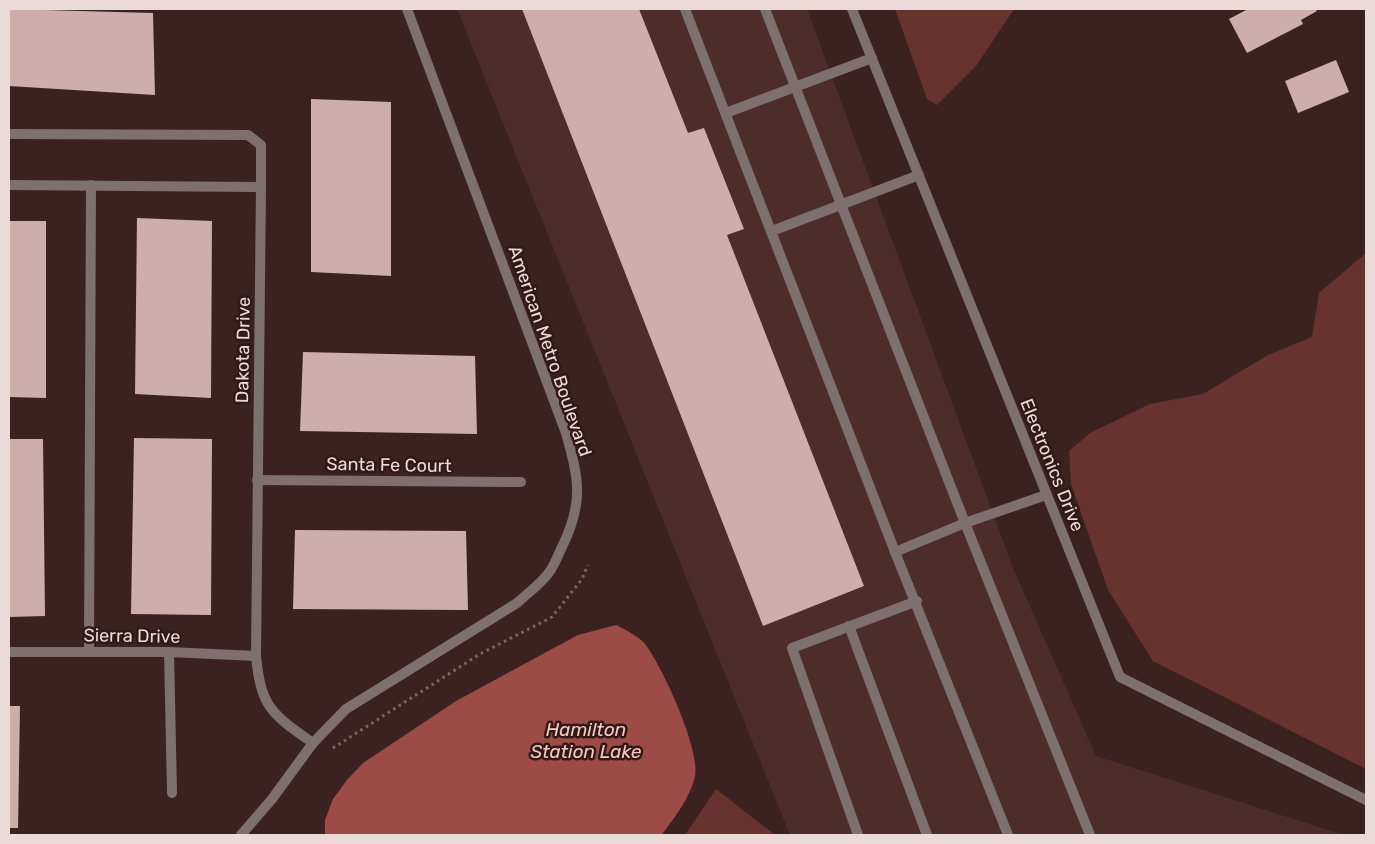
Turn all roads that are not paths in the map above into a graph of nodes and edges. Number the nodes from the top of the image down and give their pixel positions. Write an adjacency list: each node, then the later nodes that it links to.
1 (407, 9): 26 (street, American Metro Boulevard)
2 (685, 9): 7 (street)
3 (765, 9): 6 (street)
4 (852, 9): 5 (street, Electronics Drive)
5 (872, 58): 6 (street); 9 (street, Electronics Drive)
6 (795, 87): 7 (street); 13 (street)
7 (726, 114): 14 (street)
8 (9, 134): 12 (street, Dakota Drive)
9 (918, 175): 13 (street); 17 (street, Electronics Drive)
10 (9, 185): 11 (street)
11 (91, 185): 12 (street); 23 (street)
12 (261, 187): 15 (street, Dakota Drive)
13 (841, 204): 14 (street); 18 (street)
14 (772, 231): 19 (street)
15 (257, 480): 16 (street, Santa Fe Court); 25 (street, Dakota Drive)
16 (521, 482)
17 (1046, 495): 18 (street); 28 (street, Electronics Drive)
18 (965, 523): 19 (street); 33 (street)
19 (895, 552): 20 (street)
20 (917, 601): 21 (street); 32 (street)
21 (849, 626): 30 (street); 31 (street)
22 (9, 652): 23 (street, Sierra Drive)
23 (89, 652): 24 (street, Sierra Drive)
24 (169, 652): 25 (street, Sierra Drive); 27 (street)
25 (256, 656): 26 (street, Dakota Drive)
26 (312, 742): 29 (street, American Metro Boulevard)
27 (172, 793)
28 (1366, 800)
29 (241, 835)
30 (858, 835)
31 (927, 835)
32 (1008, 835)
33 (1090, 835)

